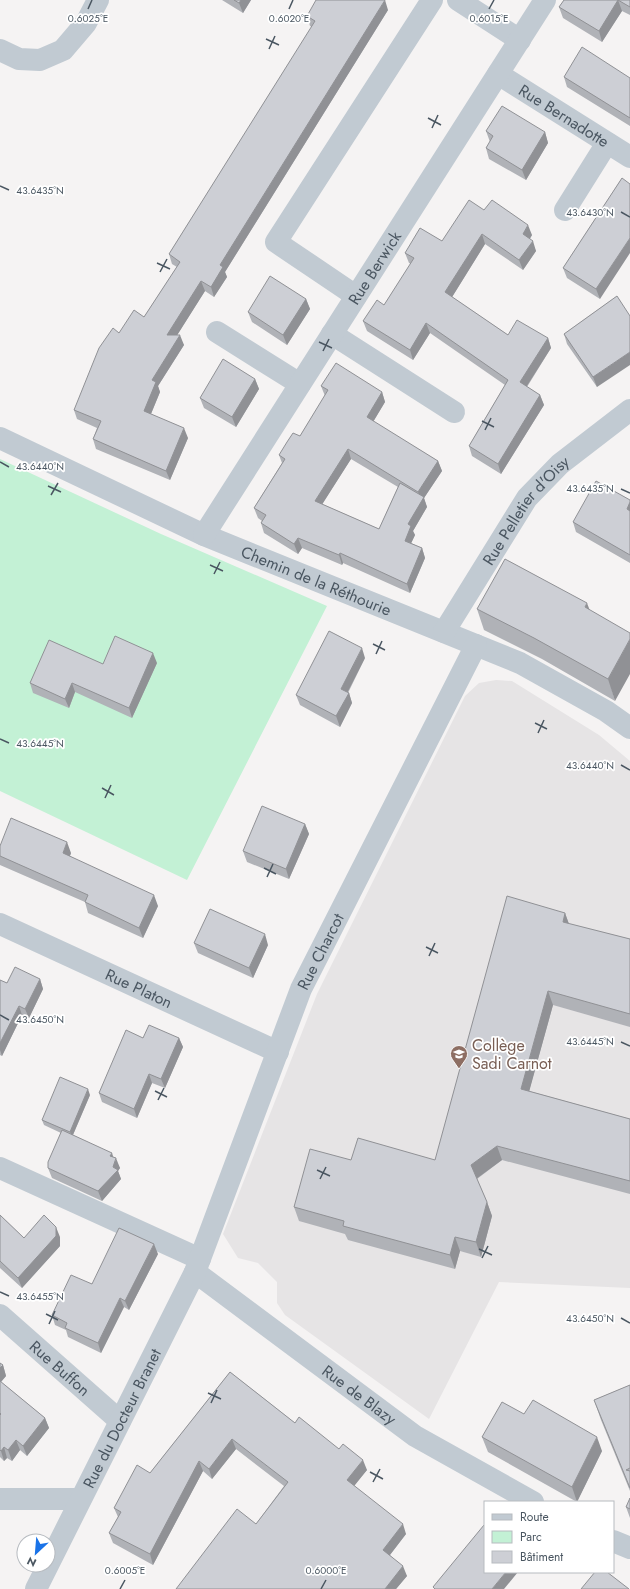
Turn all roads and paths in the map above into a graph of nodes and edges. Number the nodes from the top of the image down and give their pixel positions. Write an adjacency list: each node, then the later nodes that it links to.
1 (98, 0): 6 (street)
2 (432, 0): 11 (street)
3 (458, 0): 5 (street)
4 (545, 0): 5 (street, Rue Berwick)
5 (520, 40): 7 (street, Rue Berwick)
6 (0, 50)
7 (498, 74): 8 (street, Rue Bernadotte); 11 (street, Rue Berwick)
8 (607, 143): 9 (street, Rue Bernadotte); 10 (street)
9 (630, 157)
10 (565, 210)
11 (356, 296): 13 (street, Rue Berwick)
12 (217, 332): 14 (street)
13 (332, 334): 14 (street, Rue Berwick); 16 (street)
14 (300, 384): 18 (street, Rue Berwick)
15 (630, 410): 19 (street, Rue Pelletier d'Oisy)
16 (454, 412)
17 (0, 438): 18 (street, Chemin de la Réthourie)
18 (204, 535): 19 (street, Chemin de la Réthourie)
19 (444, 632): 20 (street, Chemin de la Réthourie)
20 (476, 645): 21 (street, Chemin de la Réthourie); 23 (street, Rue Charcot)
21 (630, 728)
22 (0, 924): 23 (street, Rue Platon)
23 (278, 1052): 25 (street, Rue Charcot)
24 (0, 1168): 25 (street, Rue de Blazy)
25 (198, 1265): 27 (street, Rue du Docteur Branet); 30 (street, Rue de Blazy)
26 (0, 1315): 27 (street, Rue Buffon)
27 (120, 1421): 29 (street, Rue du Docteur Branet)
28 (0, 1499): 29 (street)
29 (80, 1499): 33 (street, Rue du Docteur Branet)
30 (531, 1501)
31 (614, 1541): 32 (street)
32 (630, 1548)
33 (36, 1589)

